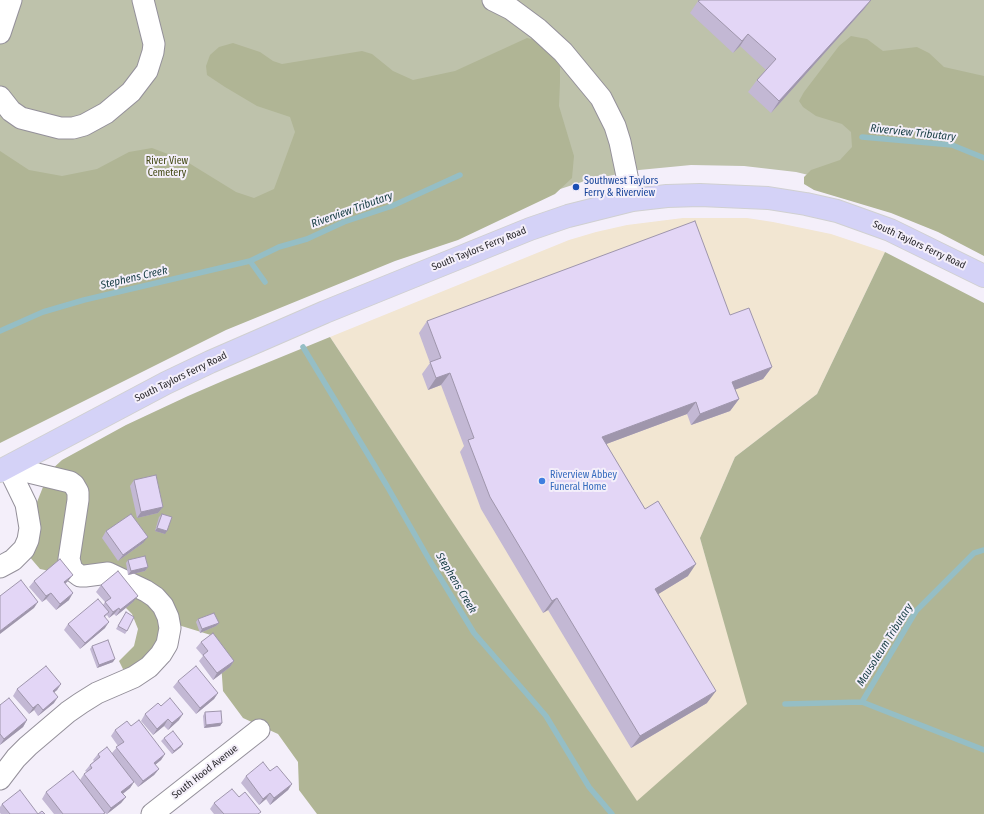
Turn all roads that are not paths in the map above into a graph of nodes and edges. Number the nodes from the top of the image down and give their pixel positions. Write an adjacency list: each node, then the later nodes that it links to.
1 (10, 0): 4 (street)
2 (143, 0): 5 (street)
3 (493, 0): 6 (street)
4 (0, 32)
5 (0, 97)
6 (632, 200): 7 (main road, South Taylors Ferry Road); 8 (main road, South Taylors Ferry Road)
7 (984, 276)
8 (4, 469): 9 (street); 11 (street)
9 (0, 567)
10 (259, 730): 12 (street, South Hood Avenue)
11 (0, 779)
12 (152, 814)

